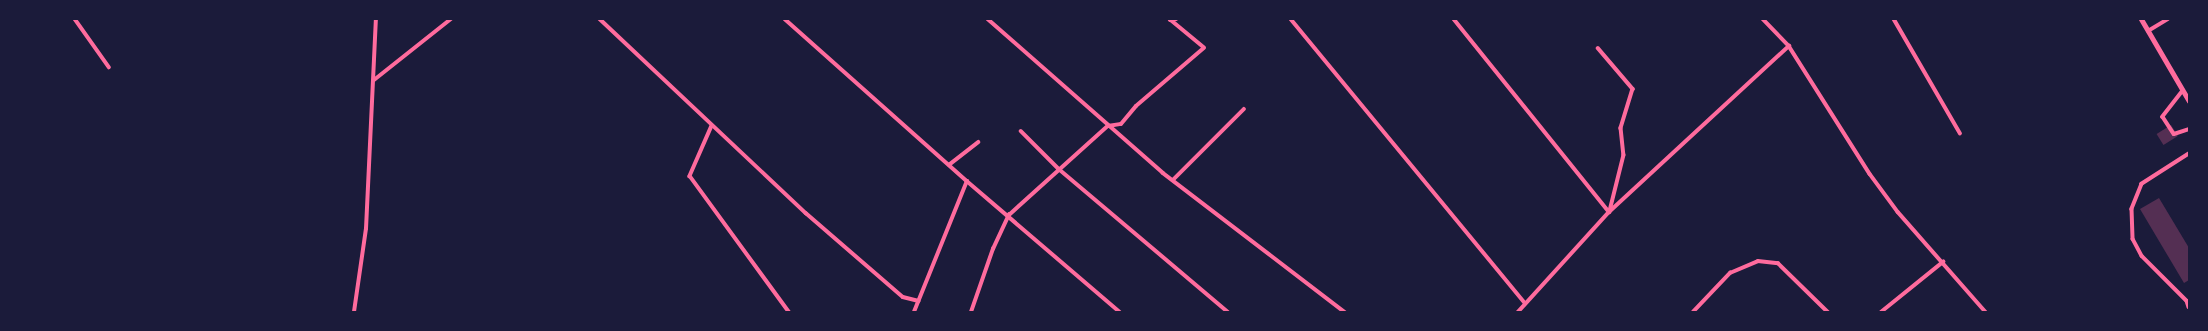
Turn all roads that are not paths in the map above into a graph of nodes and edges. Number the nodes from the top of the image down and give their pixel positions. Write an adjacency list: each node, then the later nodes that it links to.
1 (75, 19): 18 (street)
2 (376, 19): 19 (street)
3 (451, 19): 19 (street)
4 (600, 19): 23 (street)
5 (785, 19): 30 (street)
6 (988, 19): 24 (street)
7 (1170, 19): 8 (street); 24 (street)
8 (1176, 19)
9 (1291, 19): 38 (street)
10 (1454, 19): 34 (street)
11 (1763, 19): 16 (street)
12 (1894, 19): 27 (street)
13 (2141, 19): 15 (main road)
14 (2168, 19): 15 (street)
15 (2148, 31): 20 (main road)
16 (1789, 46): 34 (street); 36 (street)
17 (1598, 48): 34 (street)
18 (109, 67)
19 (374, 80): 40 (street)
20 (2183, 91): 21 (main road); 25 (street)
21 (2189, 101)
22 (1244, 109): 32 (street)
23 (712, 126): 37 (street); 41 (street)
24 (1108, 126): 31 (street); 32 (street)
25 (2189, 129)
26 (1021, 131): 31 (street)
27 (1960, 133)
28 (978, 142): 30 (street)
29 (2189, 154): 39 (street)
30 (949, 165): 33 (street)
31 (1059, 169): 35 (street); 45 (street)
32 (1173, 180): 46 (street)
33 (967, 181): 35 (street); 37 (street)
34 (1609, 212): 38 (street)
35 (1009, 215): 43 (street); 44 (street)
36 (1943, 262): 50 (street); 51 (street)
37 (919, 301): 42 (street)
38 (1525, 303): 47 (street)
39 (2189, 307)
40 (354, 312)
41 (789, 312)
42 (914, 312)
43 (971, 312)
44 (1120, 312)
45 (1228, 312)
46 (1345, 312)
47 (1518, 312)
48 (1693, 312): 49 (street)
49 (1828, 312)
50 (1880, 312)
51 (1986, 312)

